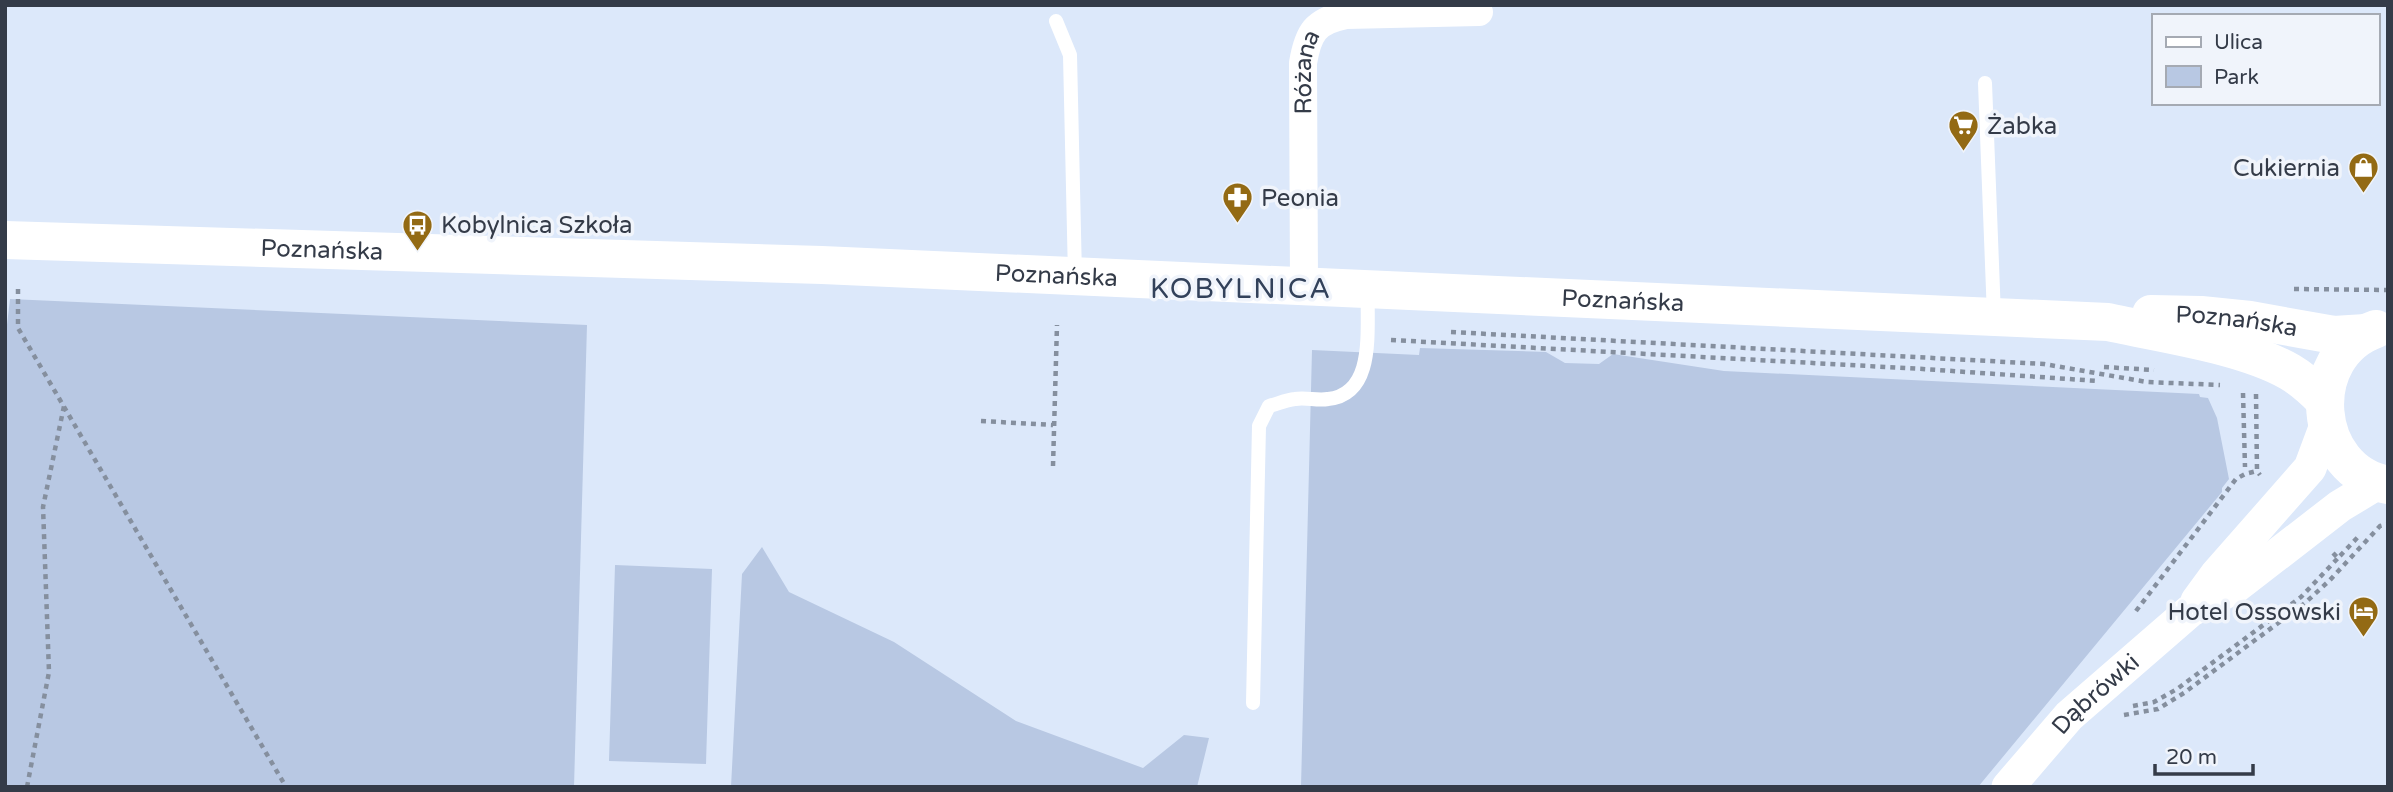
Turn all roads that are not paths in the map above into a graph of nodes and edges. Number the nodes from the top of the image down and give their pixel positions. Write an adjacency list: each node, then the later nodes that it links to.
1 (1479, 12): 6 (street, Różana)
2 (1056, 21): 5 (lane)
3 (1985, 83): 8 (lane)
4 (5, 240): 5 (main road, Poznańska)
5 (1075, 276): 6 (main road, Poznańska)
6 (1304, 286): 7 (main road, Poznańska)
7 (1368, 289): 8 (main road, Poznańska); 14 (lane)
8 (1994, 318): 9 (main road, Poznańska)
9 (2108, 323): 10 (main road, Poznańska); 11 (main road, Poznańska)
10 (2377, 329): 11 (main road)
11 (2324, 412): 12 (main road); 13 (street, Dąbrówki)
12 (2383, 484): 13 (street, Dąbrówki)
13 (2190, 611): 15 (street, Dąbrówki)
14 (1253, 703)
15 (2008, 787)

